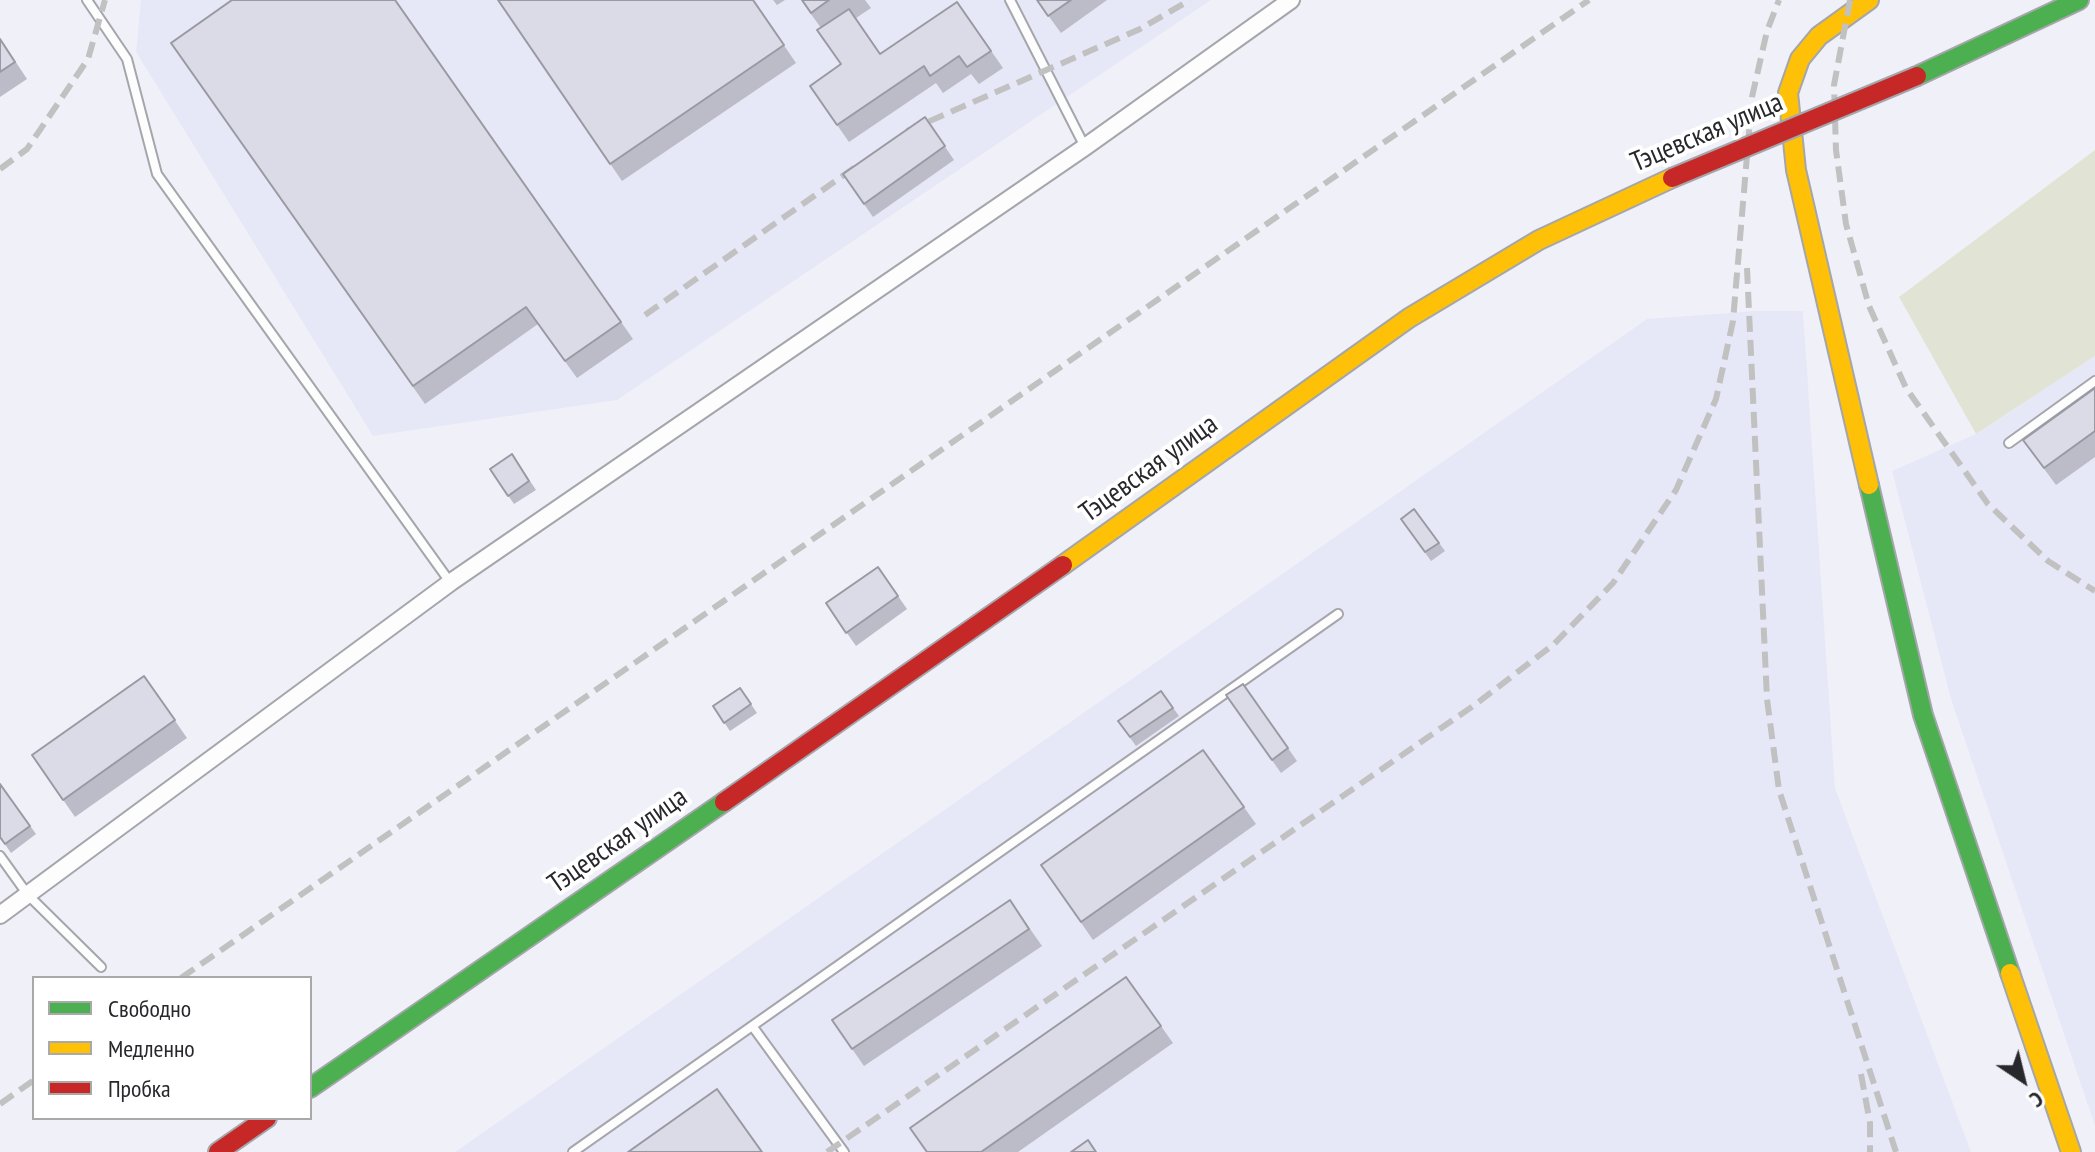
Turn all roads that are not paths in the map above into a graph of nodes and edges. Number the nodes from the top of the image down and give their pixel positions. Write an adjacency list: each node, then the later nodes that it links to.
1 (87, 0): 9 (lane)
2 (1010, 0): 6 (lane)
3 (1291, 0): 6 (street)
4 (1869, 0): 21 (street)
5 (2079, 0): 16 (street, Тэцевская улица, bridge)
6 (1085, 147): 9 (street)
7 (2095, 381): 8 (lane)
8 (2009, 443)
9 (451, 582): 12 (street)
10 (1338, 614): 15 (lane)
11 (0, 856): 12 (lane)
12 (28, 895): 13 (street); 14 (lane)
13 (0, 915)
14 (101, 967)
15 (753, 1027): 19 (lane); 20 (lane)
16 (312, 1087)
17 (264, 1120): 18 (street)
18 (218, 1152)
19 (573, 1152)
20 (844, 1152)
21 (2071, 1152)

